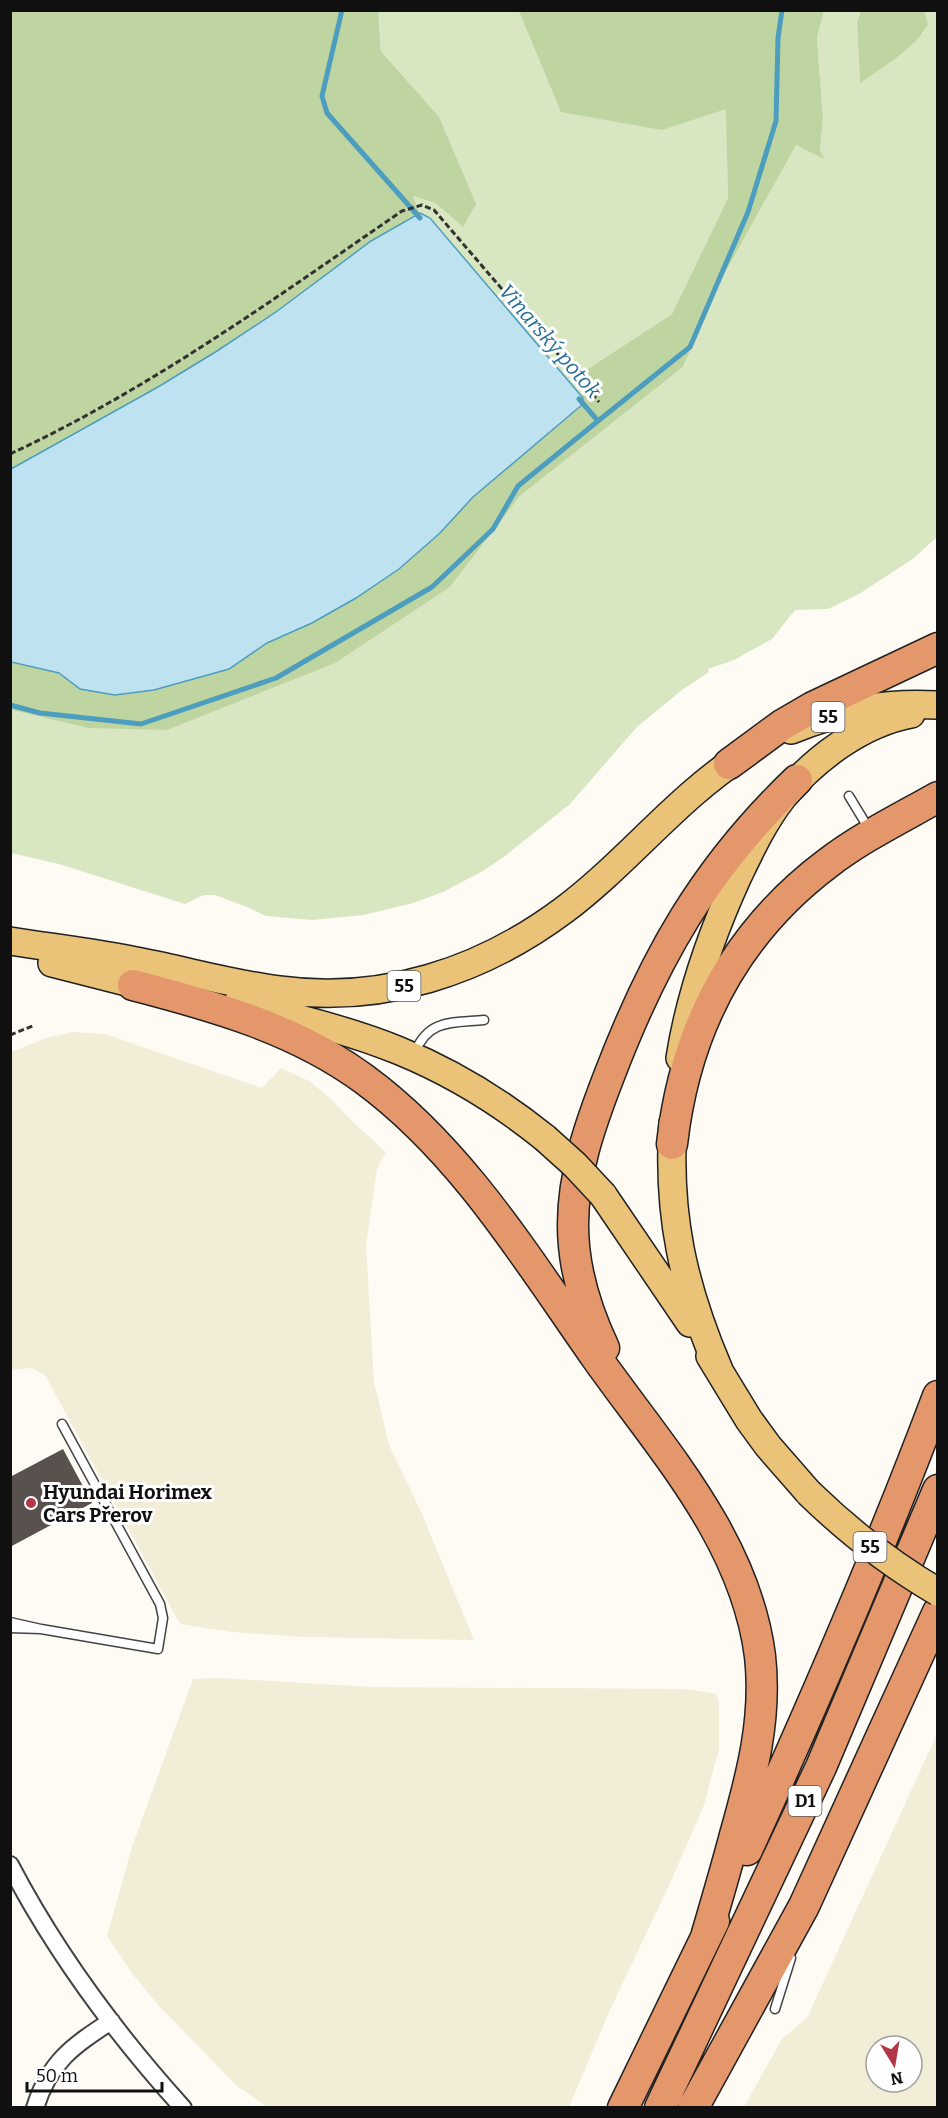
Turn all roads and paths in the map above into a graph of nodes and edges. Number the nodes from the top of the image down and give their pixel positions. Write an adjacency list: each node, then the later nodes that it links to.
1 (599, 402): 2 (path)
2 (10, 453)
3 (938, 648): 5 (highway)
4 (938, 708): 5 (main road, 55); 6 (main road, 55)
5 (729, 764): 10 (main road, 55)
6 (797, 780): 17 (main road, 55); 21 (highway)
7 (849, 796): 9 (lane)
8 (933, 803): 9 (highway)
9 (872, 834): 17 (highway)
10 (10, 941)
11 (10, 952): 12 (main road, 55)
12 (133, 985): 16 (main road, 55); 21 (highway)
13 (484, 1020): 16 (lane)
14 (35, 1025): 15 (path)
15 (10, 1035)
16 (413, 1056): 18 (main road, 55, bridge)
17 (672, 1144): 18 (main road, 55)
18 (719, 1370): 23 (main road, 55, bridge)
19 (938, 1396): 31 (highway, D1)
20 (62, 1424): 27 (lane)
21 (657, 1439): 31 (highway)
22 (938, 1490): 38 (highway, D1)
23 (938, 1592)
24 (938, 1612): 28 (highway)
25 (10, 1622): 27 (lane)
26 (10, 1628): 27 (lane)
27 (41, 1629)
28 (840, 1828): 30 (lane); 39 (highway)
29 (10, 1865): 34 (street)
30 (802, 1928)
31 (706, 1937): 37 (highway, D1)
32 (794, 1950): 33 (lane)
33 (775, 2009)
34 (111, 2021): 35 (street); 36 (street)
35 (34, 2108)
36 (183, 2108)
37 (623, 2108)
38 (660, 2108)
39 (693, 2108)

